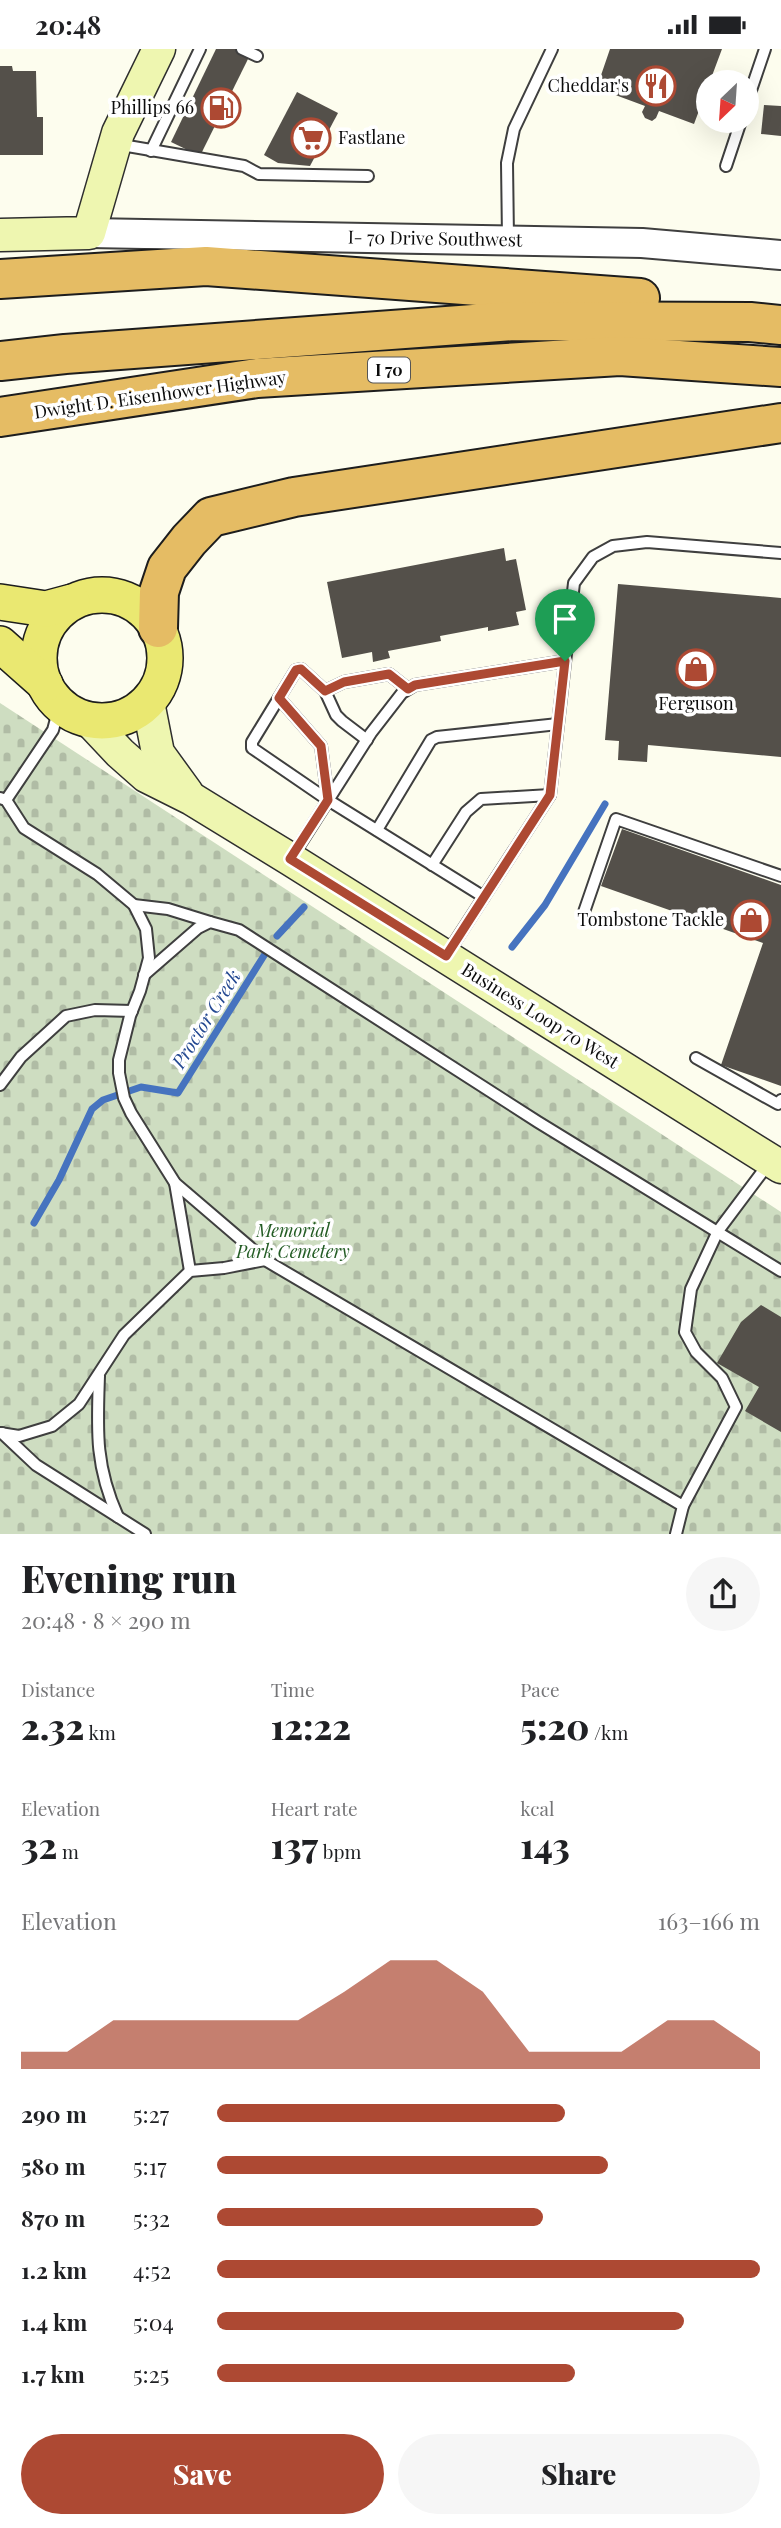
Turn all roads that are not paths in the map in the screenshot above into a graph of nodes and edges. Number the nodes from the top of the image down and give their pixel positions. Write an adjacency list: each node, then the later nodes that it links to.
1 (159, 49): 9 (main road)
2 (200, 49): 10 (lane)
3 (242, 49): 6 (lane)
4 (552, 49): 15 (lane)
5 (765, 49): 7 (lane)
6 (257, 57)
7 (758, 70)
8 (737, 133): 11 (lane)
9 (114, 144): 10 (lane); 13 (main road)
10 (151, 151): 12 (lane)
11 (726, 166)
12 (369, 176)
13 (89, 233): 14 (main road); 15 (street, I- 70 Drive Southwest)
14 (0, 235)
15 (508, 241): 16 (street, I- 70 Drive Southwest)
16 (781, 255)
17 (0, 279): 18 (highway)
18 (766, 323): 19 (highway, I 70)
19 (0, 361)
20 (781, 367): 21 (highway, Dwight D. Eisenhower Highway / I 70)
21 (0, 417)
22 (781, 423): 26 (highway)
23 (781, 552): 28 (lane)
24 (0, 602): 25 (main road)
25 (72, 602): 26 (main road); 33 (main road)
26 (158, 628): 32 (main road)
27 (0, 644): 33 (main road, Business Loop 70 West)
28 (565, 661): 29 (lane); 34 (lane)
29 (408, 689): 30 (lane); 35 (lane)
30 (325, 691): 31 (lane); 35 (lane)
31 (279, 698): 39 (lane); 39 (lane)
32 (148, 702): 33 (main road); 38 (main road, Business Loop 70 West)
33 (64, 703): 37 (lane); 38 (main road, Business Loop 70 West)
34 (558, 724): 36 (lane); 40 (lane)
35 (367, 740): 39 (lane)
36 (550, 795): 42 (lane); 44 (lane)
37 (3, 799): 45 (lane)
38 (192, 799): 41 (main road, Business Loop 70 West)
39 (328, 800): 40 (lane); 41 (lane)
40 (377, 830): 42 (lane)
41 (290, 859): 48 (main road, Business Loop 70 West)
42 (432, 865): 44 (lane)
43 (781, 876): 46 (lane)
44 (484, 897): 48 (lane)
45 (134, 905): 47 (lane); 49 (lane)
46 (584, 912)
47 (210, 922): 49 (lane); 56 (lane)
48 (446, 956): 54 (main road, Business Loop 70 West)
49 (144, 975): 50 (lane)
50 (132, 1011): 52 (lane); 55 (lane)
51 (696, 1058): 53 (lane)
52 (0, 1084)
53 (781, 1100)
54 (776, 1164): 56 (lane)
55 (175, 1183): 57 (lane); 58 (lane)
56 (718, 1231): 59 (lane); 62 (lane)
57 (265, 1261): 58 (lane); 62 (lane)
58 (190, 1271): 60 (lane)
59 (781, 1272)
60 (99, 1373): 61 (lane); 63 (lane)
61 (1, 1433): 63 (lane)
62 (683, 1506): 65 (lane)
63 (118, 1517): 64 (lane)
64 (145, 1534)
65 (676, 1534)

